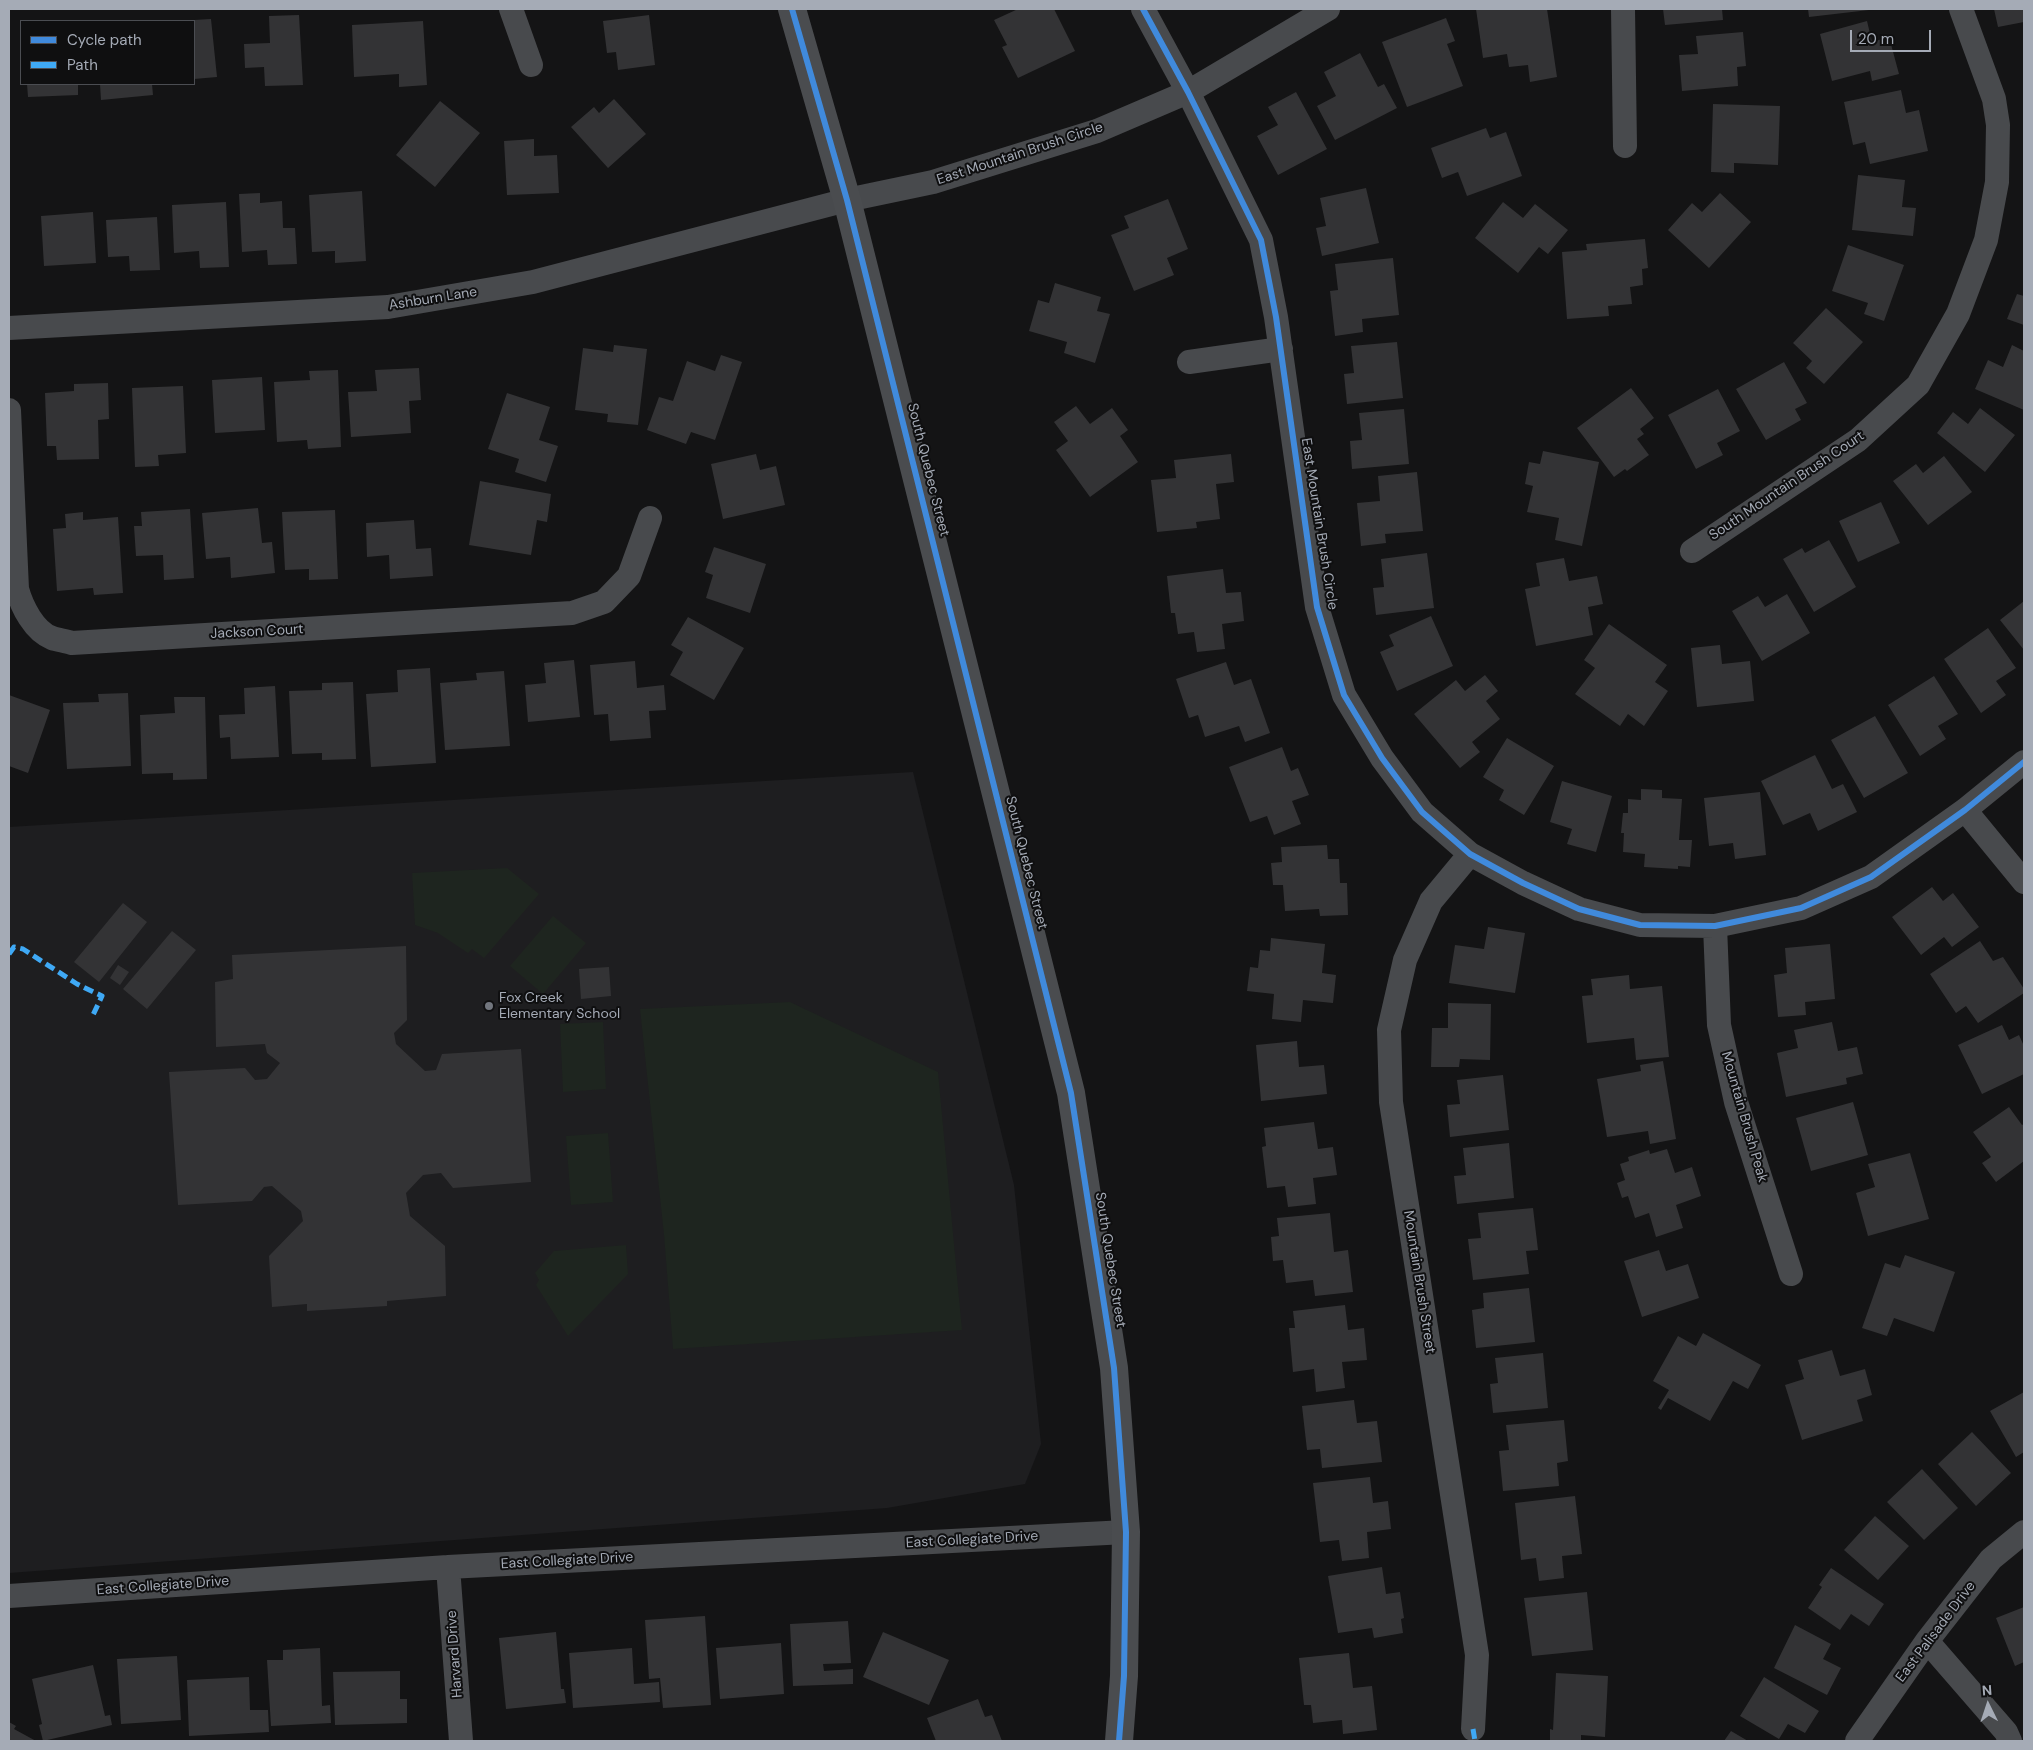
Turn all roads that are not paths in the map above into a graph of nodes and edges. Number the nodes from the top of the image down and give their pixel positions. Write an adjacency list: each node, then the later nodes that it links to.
1 (511, 9): 7 (street)
2 (792, 9): 10 (main road, South Quebec Street)
3 (1143, 9): 8 (street)
4 (1328, 9): 8 (street, East Mountain Brush Circle)
5 (1622, 9): 9 (street)
6 (1961, 9): 16 (street, South Mountain Brush Court)
7 (531, 65)
8 (1188, 92): 10 (street, East Mountain Brush Circle); 12 (street, East Mountain Brush Circle)
9 (1625, 146)
10 (847, 200): 11 (street, Ashburn Lane); 23 (main road, South Quebec Street)
11 (9, 328)
12 (1281, 350): 13 (street); 19 (street, East Mountain Brush Circle)
13 (1189, 362)
14 (9, 410): 15 (street, Jackson Court)
15 (650, 518)
16 (1692, 551)
17 (2024, 762): 18 (street, East Mountain Brush Circle)
18 (1966, 810): 20 (street); 21 (street, East Mountain Brush Circle)
19 (1470, 854): 21 (street, East Mountain Brush Circle); 28 (street, Mountain Brush Street)
20 (2024, 882)
21 (1715, 926): 22 (street, Mountain Brush Peak)
22 (1791, 1274)
23 (1126, 1532): 25 (street, East Collegiate Drive); 30 (main road, South Quebec Street)
24 (2024, 1532): 27 (street, East Palisade Drive)
25 (448, 1567): 26 (street, East Collegiate Drive); 29 (street, Harvard Drive)
26 (9, 1596)
27 (1927, 1641): 31 (street, East Palisade Drive); 32 (street)
28 (1473, 1729)
29 (461, 1741)
30 (1119, 1741)
31 (1857, 1741)
32 (2010, 1741)

